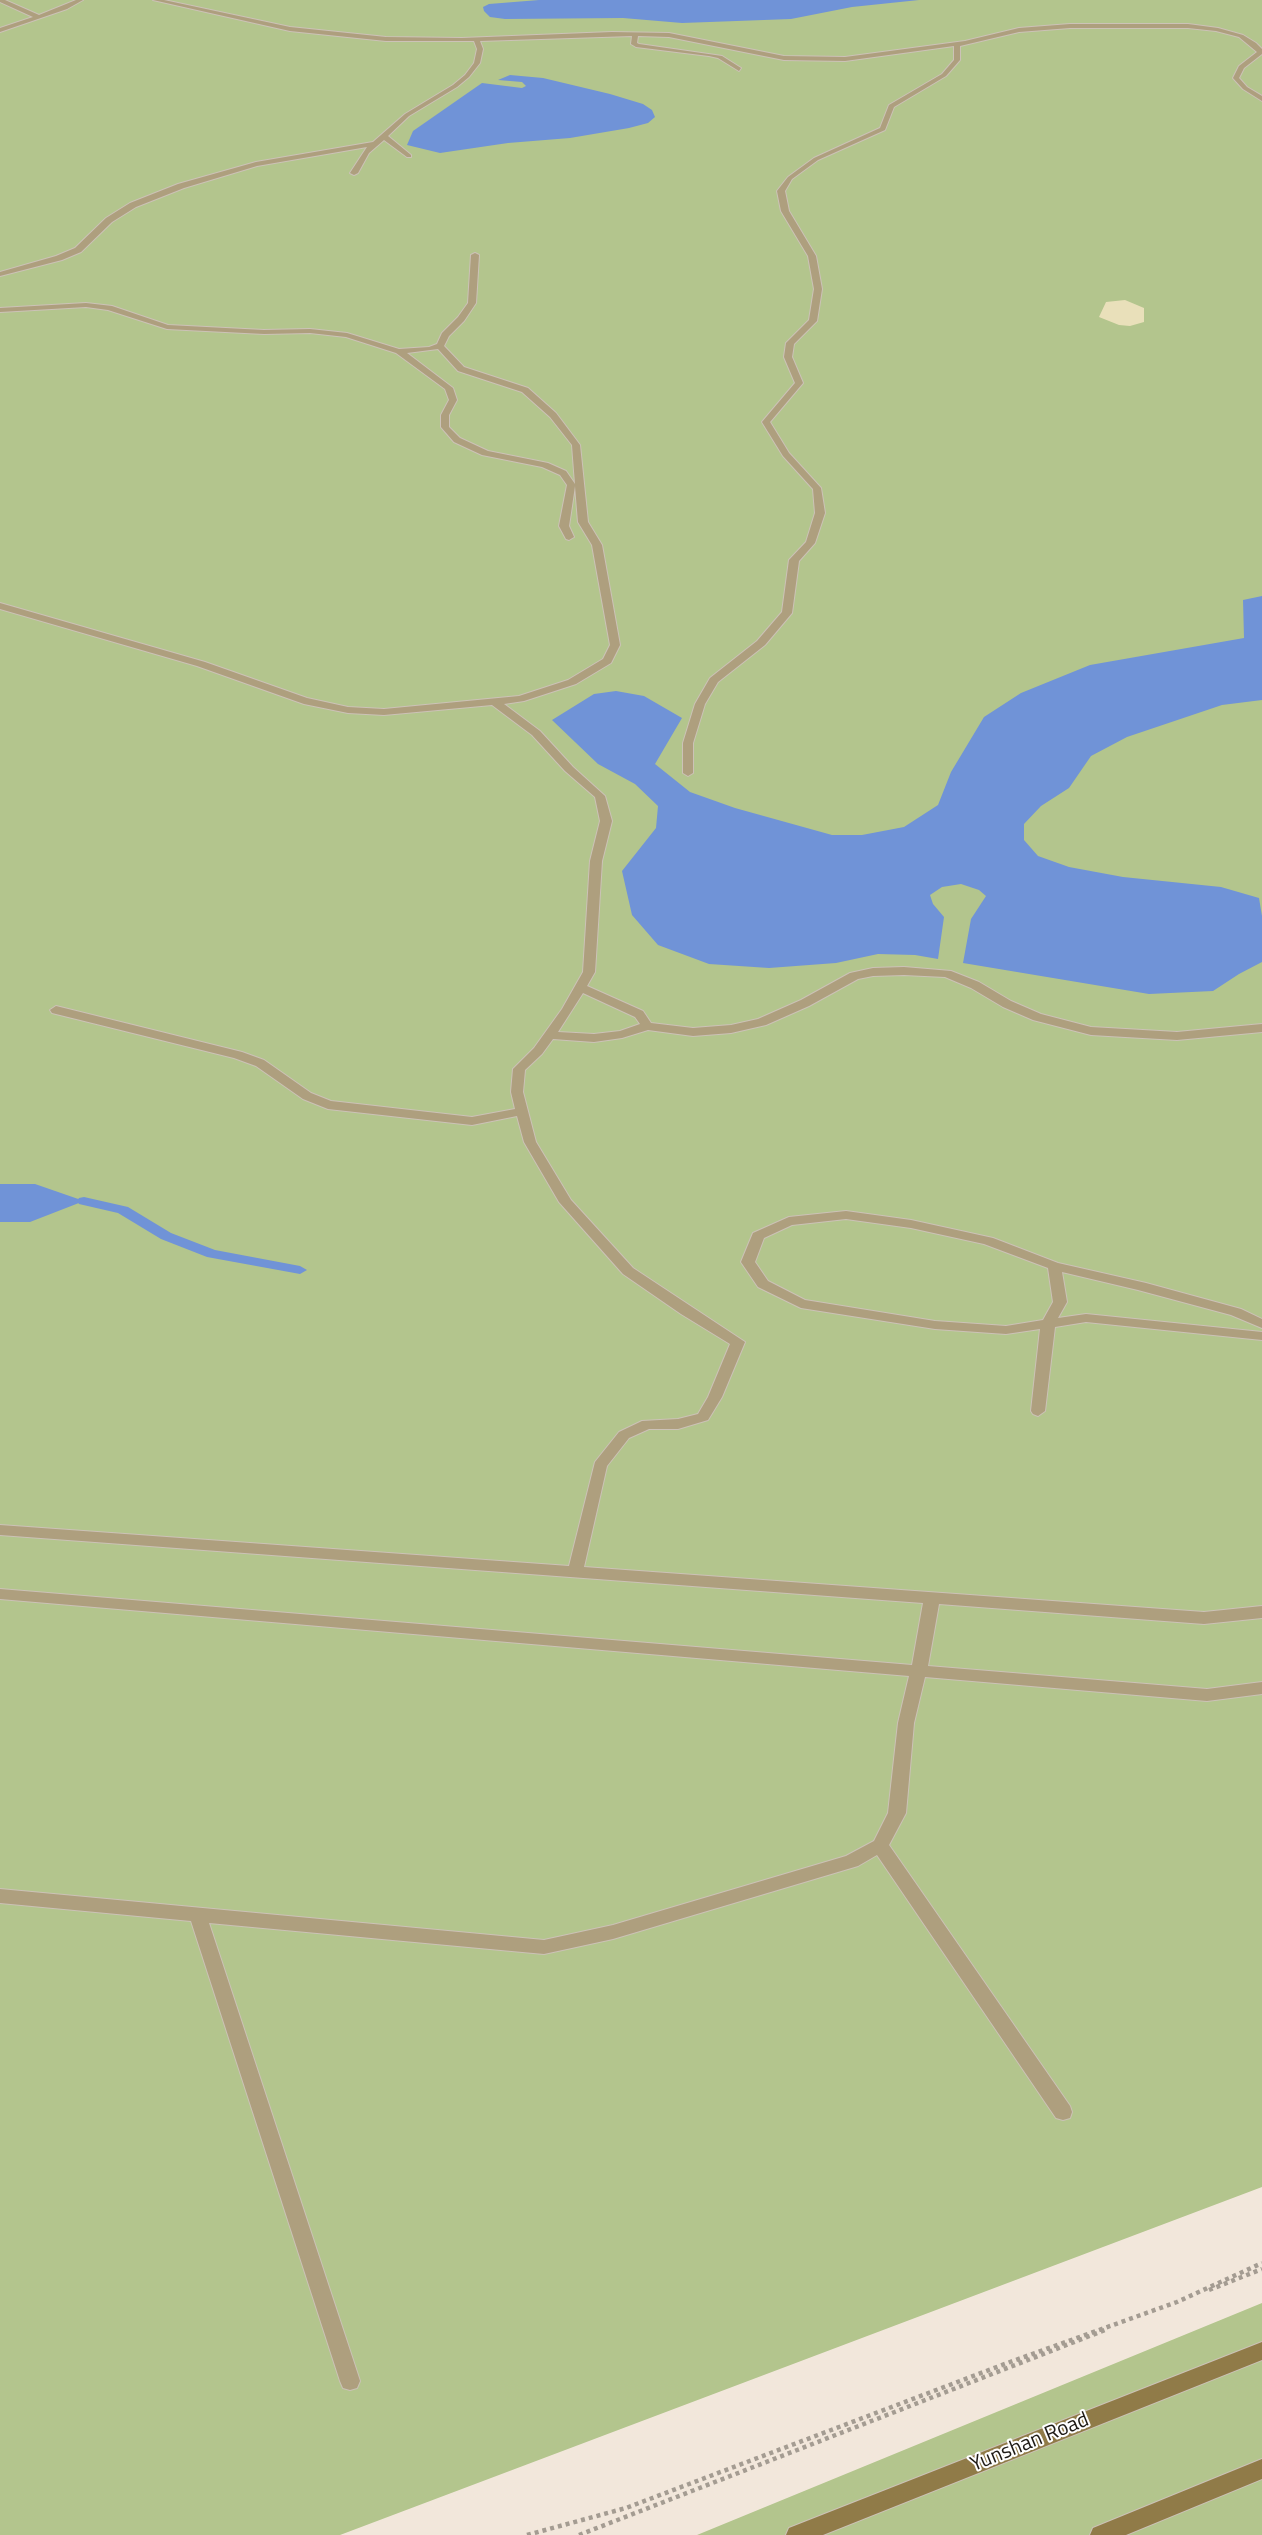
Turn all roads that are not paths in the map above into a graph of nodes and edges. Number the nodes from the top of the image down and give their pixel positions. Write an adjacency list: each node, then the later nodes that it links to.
1 (0, 0): 6 (lane)
2 (80, 0): 6 (lane)
3 (156, 0): 5 (lane)
4 (193, 0): 5 (lane)
5 (171, 4): 9 (lane)
6 (39, 17): 7 (lane)
7 (0, 30)
8 (635, 34): 9 (lane); 10 (lane); 12 (lane)
9 (476, 40): 14 (lane)
10 (957, 44): 11 (lane); 26 (lane)
11 (1261, 51): 13 (lane)
12 (739, 69)
13 (1262, 99)
14 (383, 136): 15 (lane); 16 (lane)
15 (374, 144): 17 (lane); 19 (lane)
16 (409, 156)
17 (354, 173)
18 (475, 255): 21 (lane)
19 (0, 274)
20 (0, 310): 22 (lane)
21 (440, 346): 22 (lane); 25 (lane)
22 (400, 351): 23 (lane)
23 (570, 537)
24 (0, 606): 25 (lane)
25 (495, 702): 27 (lane)
26 (688, 773)
27 (580, 987): 29 (lane); 31 (lane)
28 (56, 1010): 32 (lane)
29 (647, 1026): 30 (lane); 31 (lane)
30 (1262, 1028)
31 (549, 1035): 32 (lane)
32 (522, 1111): 39 (lane)
33 (1054, 1266): 34 (lane); 34 (lane); 35 (lane)
34 (1048, 1324): 36 (lane); 37 (lane)
35 (1262, 1324)
36 (1262, 1336)
37 (1038, 1411)
38 (0, 1530): 39 (lane)
39 (575, 1572): 41 (lane)
40 (0, 1594): 43 (lane)
41 (932, 1598): 42 (lane); 43 (lane)
42 (1262, 1612)
43 (919, 1670): 44 (lane); 45 (lane)
44 (1262, 1688)
45 (880, 1846): 47 (lane); 48 (lane)
46 (0, 1896): 47 (lane)
47 (198, 1915): 50 (lane)
48 (1063, 2112)
49 (1262, 2351): 52 (main road, Yunshan Road)
50 (350, 2381)
51 (1262, 2469): 53 (main road)
52 (797, 2535)
53 (1100, 2535)

